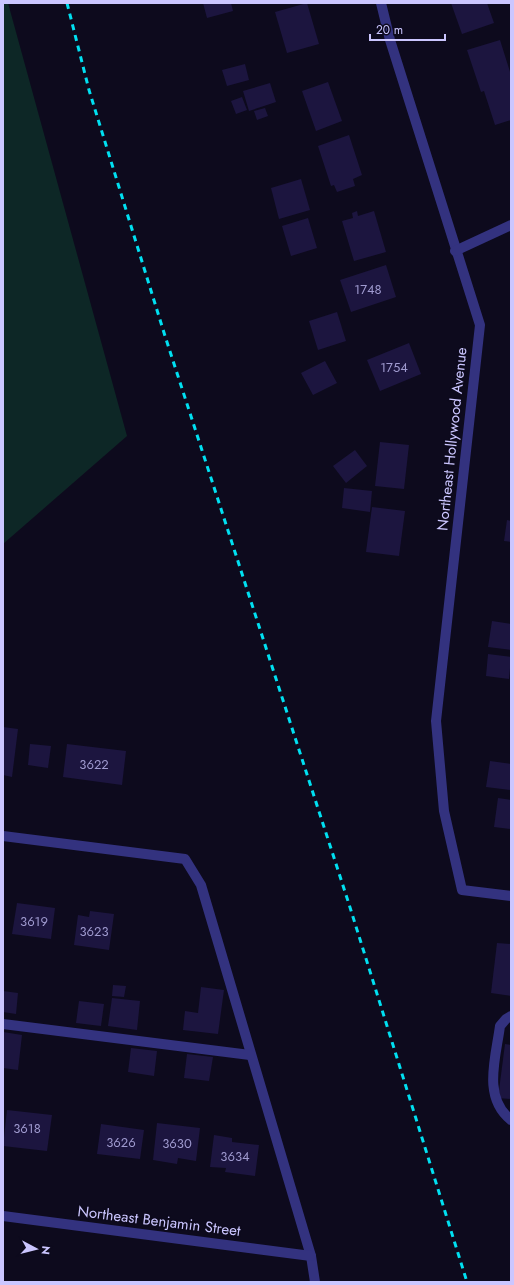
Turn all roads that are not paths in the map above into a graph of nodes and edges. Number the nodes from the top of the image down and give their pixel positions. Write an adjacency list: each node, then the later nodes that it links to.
1 (381, 3): 3 (street, Northeast Hollywood Avenue)
2 (511, 225): 3 (street)
3 (456, 251): 5 (street, Northeast Hollywood Avenue)
4 (3, 836): 8 (street)
5 (511, 896)
6 (511, 1016): 9 (street)
7 (3, 1024): 8 (street)
8 (250, 1055): 11 (street)
9 (511, 1120)
10 (3, 1216): 11 (street, Northeast Benjamin Street)
11 (311, 1256): 12 (street)
12 (315, 1282)

